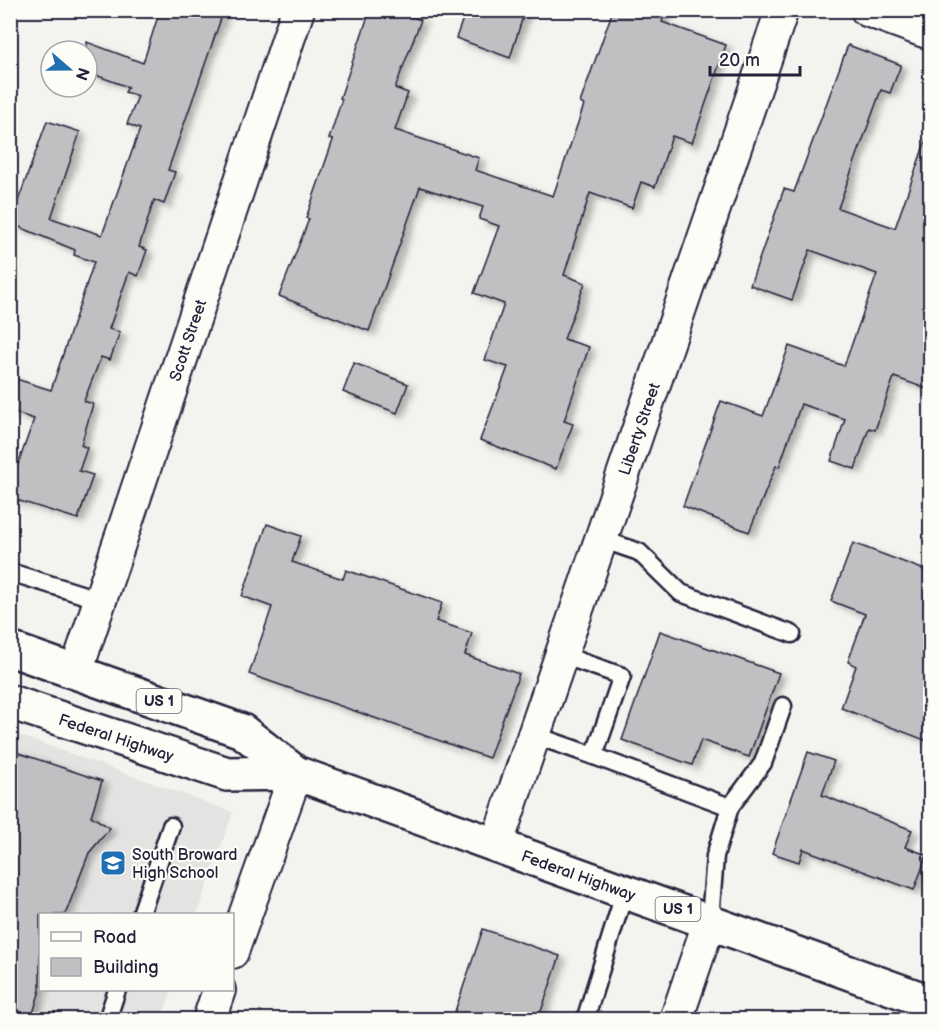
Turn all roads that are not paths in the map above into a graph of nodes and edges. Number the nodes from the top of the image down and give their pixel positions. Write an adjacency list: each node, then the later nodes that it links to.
1 (298, 10): 7 (street, Scott Street)
2 (782, 10): 5 (street, Liberty Street)
3 (867, 10): 4 (street)
4 (930, 33)
5 (601, 539): 8 (lane); 10 (street, Liberty Street)
6 (10, 572): 7 (lane)
7 (100, 600): 11 (street, Scott Street)
8 (792, 634)
9 (10, 649): 11 (main road, Federal Highway / US 1)
10 (562, 655): 14 (street, Liberty Street); 15 (lane)
11 (76, 672): 16 (main road, Federal Highway / US 1)
12 (10, 702): 16 (main road, Federal Highway / US 1)
13 (783, 706): 17 (lane)
14 (534, 735): 15 (lane); 19 (street, Liberty Street)
15 (594, 756): 17 (lane)
16 (296, 773): 19 (main road, Federal Highway / US 1); 23 (street)
17 (730, 807): 22 (lane)
18 (171, 826): 21 (lane)
19 (496, 846): 20 (main road, Federal Highway / US 1)
20 (626, 891): 22 (main road, Federal Highway / US 1); 29 (lane)
21 (142, 913)
22 (710, 921): 26 (main road, Federal Highway / US 1); 30 (street)
23 (234, 946)
24 (117, 991): 27 (lane)
25 (219, 991): 28 (street)
26 (928, 1004)
27 (106, 1020)
28 (209, 1020)
29 (585, 1020)
30 (676, 1020)

